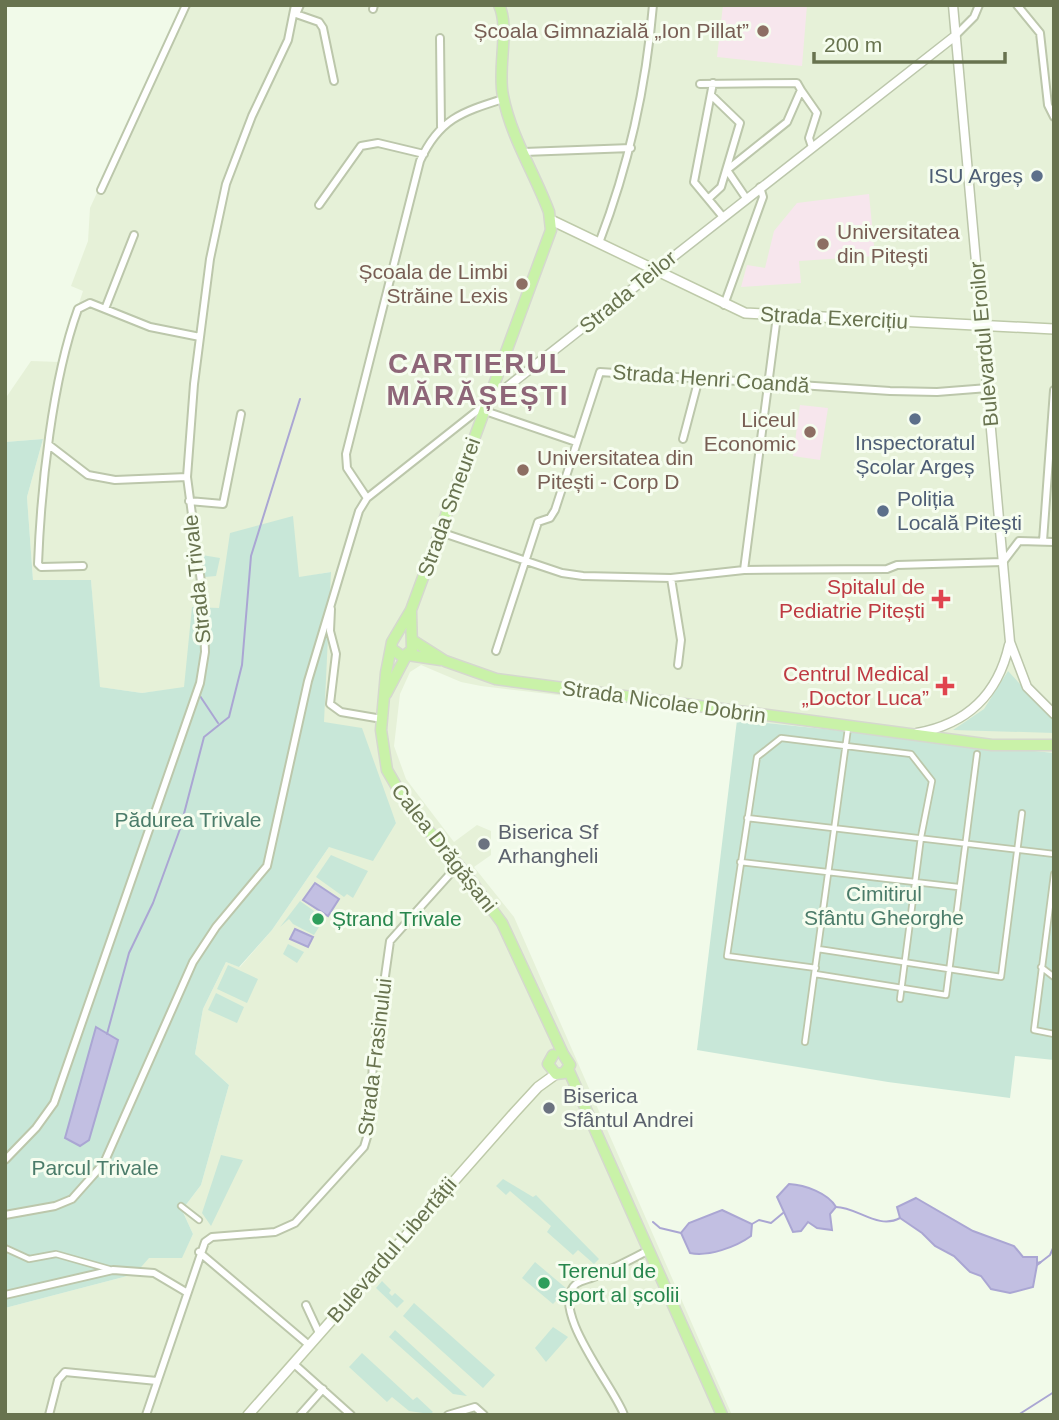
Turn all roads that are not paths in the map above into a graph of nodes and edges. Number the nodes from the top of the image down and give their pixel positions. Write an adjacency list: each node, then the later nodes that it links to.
1 (186, 5): 25 (street)
2 (298, 5): 8 (street, Strada Trivale)
3 (499, 5): 16 (main road)
4 (653, 5): 20 (street)
5 (953, 5): 9 (street, Bulevardul Eroilor)
6 (979, 5): 9 (street)
7 (1017, 5): 17 (street)
8 (296, 14): 11 (street); 39 (street, Strada Trivale)
9 (956, 36): 19 (street, Strada Teilor); 37 (street, Bulevardul Eroilor)
10 (440, 38): 18 (street)
11 (334, 81)
12 (713, 83): 13 (street); 14 (street); 15 (street)
13 (699, 84)
14 (801, 90): 19 (street); 23 (street)
15 (712, 95): 23 (street); 27 (street)
16 (503, 99): 18 (street); 21 (main road)
17 (1054, 117)
18 (441, 127): 22 (street)
19 (811, 146): 24 (street, Strada Teilor)
20 (631, 148): 21 (street); 32 (street)
21 (524, 152): 30 (main road)
22 (424, 154): 28 (street); 50 (street)
23 (727, 170): 26 (street); 27 (street)
24 (760, 187): 26 (street, Strada Teilor); 34 (street)
25 (101, 190)
26 (746, 198): 29 (street, Strada Teilor)
27 (708, 199): 29 (street)
28 (319, 205)
29 (723, 217): 33 (street, Strada Teilor)
30 (551, 220): 32 (main road, Strada Exercițiu); 44 (main road, Strada Smeurei)
31 (134, 235): 35 (street)
32 (599, 243): 33 (main road, Strada Exercițiu)
33 (654, 271): 34 (main road, Strada Exercițiu); 44 (street, Strada Teilor)
34 (724, 304): 36 (main road, Strada Exercițiu)
35 (106, 309): 39 (street); 48 (street)
36 (777, 316): 37 (main road, Strada Exercițiu); 41 (street)
37 (983, 326): 38 (main road, Strada Exercițiu); 42 (street, Bulevardul Eroilor)
38 (1054, 329)
39 (200, 337): 49 (street, Strada Trivale)
40 (699, 378): 41 (street, Strada Henri Coandă); 46 (street); 47 (street, Strada Henri Coandă)
41 (770, 382): 42 (street, Strada Henri Coandă); 58 (street)
42 (988, 388): 56 (street, Bulevardul Eroilor)
43 (1054, 390): 53 (street)
44 (486, 406): 47 (street); 50 (street, Strada Teilor); 52 (main road, Strada Smeurei)
45 (241, 414): 51 (street)
46 (683, 439)
47 (576, 442): 55 (street, Strada Henri Coandă)
48 (49, 445): 49 (street); 57 (street)
49 (187, 477): 51 (street, Strada Trivale)
50 (367, 498): 60 (street, Strada Teilor)
51 (189, 501): 103 (street, Strada Trivale)
52 (440, 532): 55 (street); 61 (main road, Strada Smeurei)
53 (1044, 541): 54 (street); 56 (street)
54 (1054, 542)
55 (525, 561): 59 (street); 66 (street, Strada Henri Coandă)
56 (1003, 562): 58 (street); 64 (street, Bulevardul Eroilor)
57 (83, 566)
58 (744, 570): 59 (street)
59 (671, 578): 69 (street)
60 (332, 599): 72 (street); 105 (street, Strada Teilor)
61 (411, 610): 62 (main road, Strada Smeurei); 63 (main road, Strada Smeurei)
62 (396, 636): 63 (main road); 65 (main road)
63 (412, 639): 67 (main road); 68 (main road, Strada Nicolae Dobrin)
64 (1010, 642): 71 (street, Bulevardul Eroilor); 74 (street, Bulevardul Eroilor)
65 (392, 649): 67 (main road); 70 (main road, Calea Drăgășani)
66 (496, 651)
67 (407, 656): 68 (main road, Strada Nicolae Dobrin); 70 (main road, Calea Drăgășani)
68 (445, 661): 73 (main road, Strada Nicolae Dobrin)
69 (678, 665)
70 (383, 701): 72 (main road, Calea Drăgășani)
71 (1054, 714)
72 (382, 719): 86 (main road, Calea Drăgășani)
73 (848, 727): 74 (main road, Strada Nicolae Dobrin); 76 (street)
74 (910, 734): 75 (main road, Strada Nicolae Dobrin)
75 (1054, 745)
76 (845, 746): 79 (street); 80 (street); 81 (street)
77 (976, 754): 82 (street)
78 (1022, 813): 83 (street)
79 (747, 818): 80 (street); 85 (street)
80 (833, 828): 81 (street); 87 (street)
81 (921, 838): 82 (street); 89 (street)
82 (963, 842): 83 (street); 90 (street)
83 (1018, 848): 84 (street); 94 (street)
84 (1054, 854)
85 (740, 862): 87 (street); 95 (street)
86 (458, 865): 101 (main road, Calea Drăgășani); 109 (street, Strada Frasinului)
87 (829, 873): 89 (street); 91 (street)
88 (1054, 874): 93 (street)
89 (915, 882): 90 (street); 92 (street)
90 (958, 887): 94 (street)
91 (818, 949): 92 (street); 95 (street)
92 (905, 962): 94 (street); 97 (street)
93 (1041, 967): 96 (street); 99 (street)
94 (948, 968): 97 (street)
95 (815, 971): 97 (street); 100 (street)
96 (1054, 976)
97 (902, 988): 98 (street)
98 (900, 999)
99 (1054, 1034)
100 (805, 1042)
101 (557, 1054): 102 (main road); 102 (main road, Calea Drăgășani)
102 (559, 1071): 108 (main road); 114 (main road, Bulevardul Libertății)
103 (5, 1160)
104 (181, 1206): 106 (street)
105 (5, 1214)
106 (199, 1220)
107 (5, 1248): 110 (street)
108 (649, 1250): 126 (street); 127 (main road)
109 (199, 1252): 111 (street); 115 (street)
110 (113, 1270): 111 (street); 112 (street)
111 (186, 1292): 117 (street)
112 (5, 1295)
113 (306, 1305): 114 (street)
114 (319, 1334): 115 (main road, Bulevardul Libertății)
115 (309, 1345): 116 (main road, Bulevardul Libertății)
116 (293, 1363): 118 (street); 122 (main road, Bulevardul Libertății)
117 (157, 1381): 120 (street); 121 (street)
118 (323, 1389): 123 (street); 124 (street)
119 (450, 1414): 125 (street)
120 (49, 1415)
121 (146, 1415)
122 (248, 1415)
123 (300, 1415)
124 (351, 1415)
125 (484, 1415)
126 (624, 1415)
127 (722, 1415)

